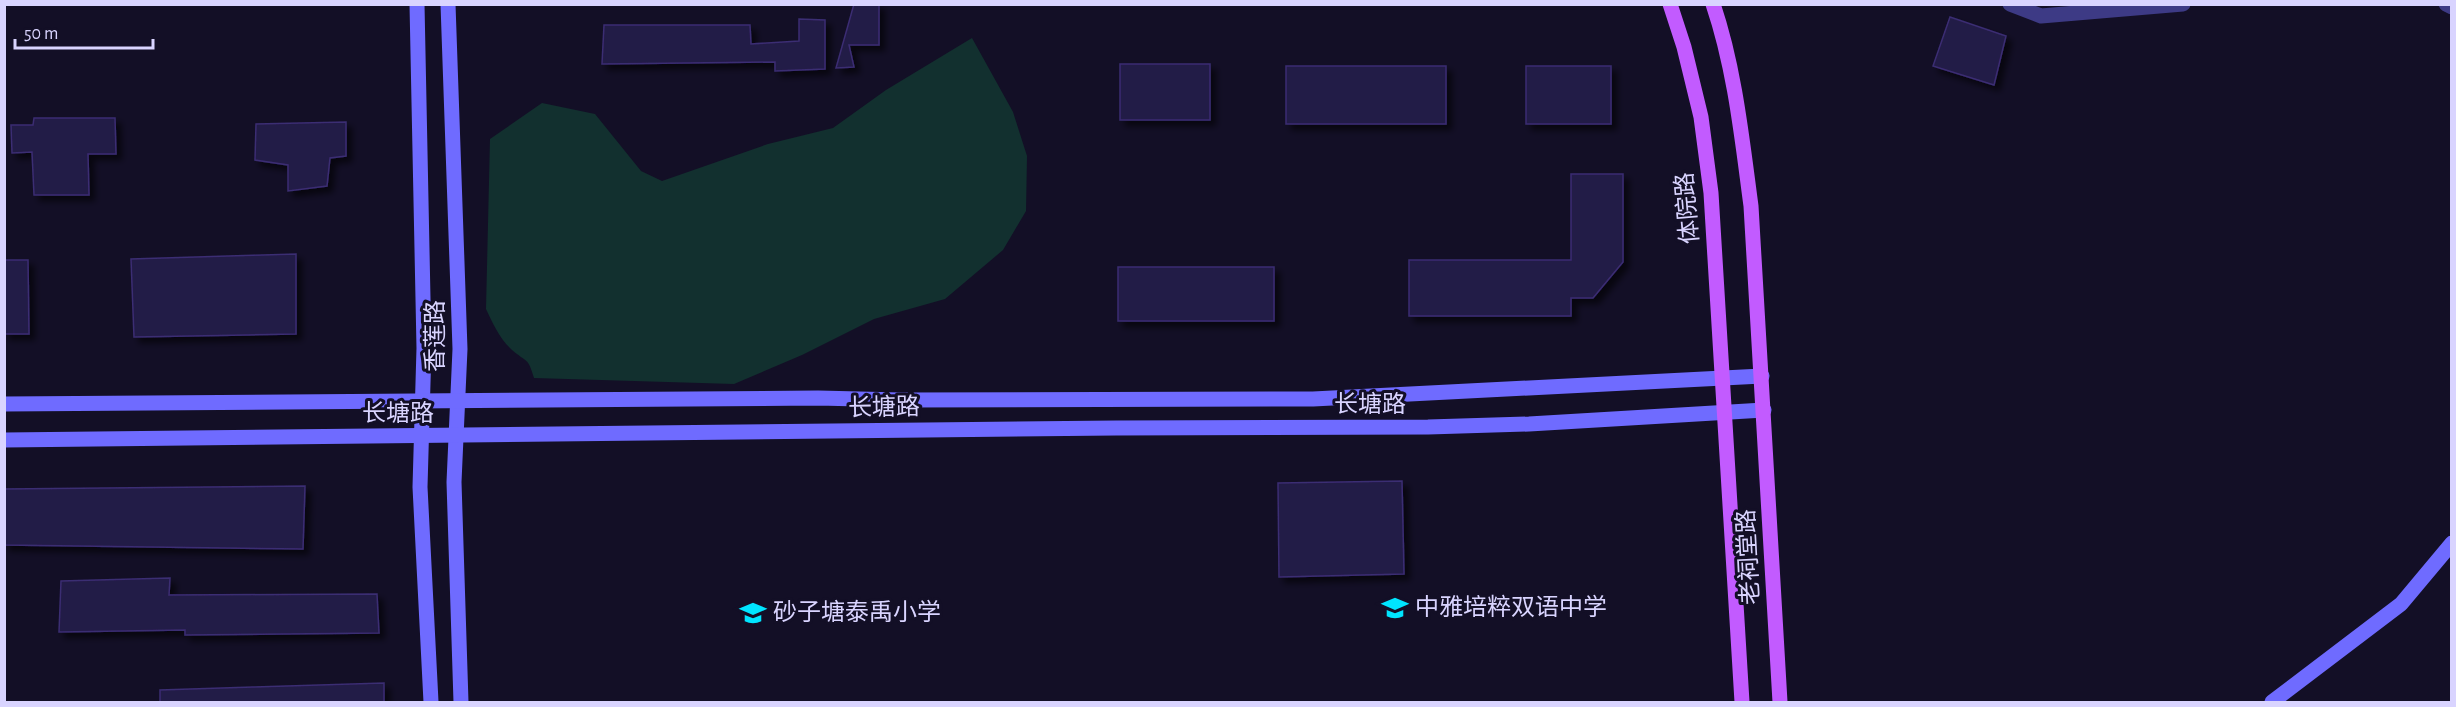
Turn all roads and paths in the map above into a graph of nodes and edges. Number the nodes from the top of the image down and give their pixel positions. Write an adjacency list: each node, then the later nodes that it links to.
1 (417, 4): 11 (main road, 香莲路)
2 (448, 4): 12 (main road, 香莲路)
3 (1670, 4): 10 (main road, 体院路)
4 (1713, 4): 9 (main road)
5 (2010, 4): 6 (street)
6 (2183, 4)
7 (2446, 4): 8 (street)
8 (2451, 7)
9 (1762, 376): 10 (main road, 长塘路); 14 (main road)
10 (1723, 378): 12 (main road, 长塘路); 15 (main road, 体院路)
11 (423, 400): 12 (main road, 长塘路); 13 (main road, 长塘路); 16 (main road, 香莲路)
12 (458, 400): 17 (main road, 香莲路)
13 (4, 404)
14 (1764, 410): 15 (main road, 长塘路); 23 (main road, 老祠堂路)
15 (1724, 412): 17 (main road, 长塘路); 22 (main road, 老祠堂路)
16 (422, 436): 17 (main road, 长塘路); 18 (main road, 长塘路); 20 (main road, 香莲路)
17 (456, 436): 21 (main road, 香莲路)
18 (4, 440)
19 (2451, 543): 24 (main road)
20 (430, 702)
21 (461, 702)
22 (1742, 702)
23 (1780, 702)
24 (2272, 702)

